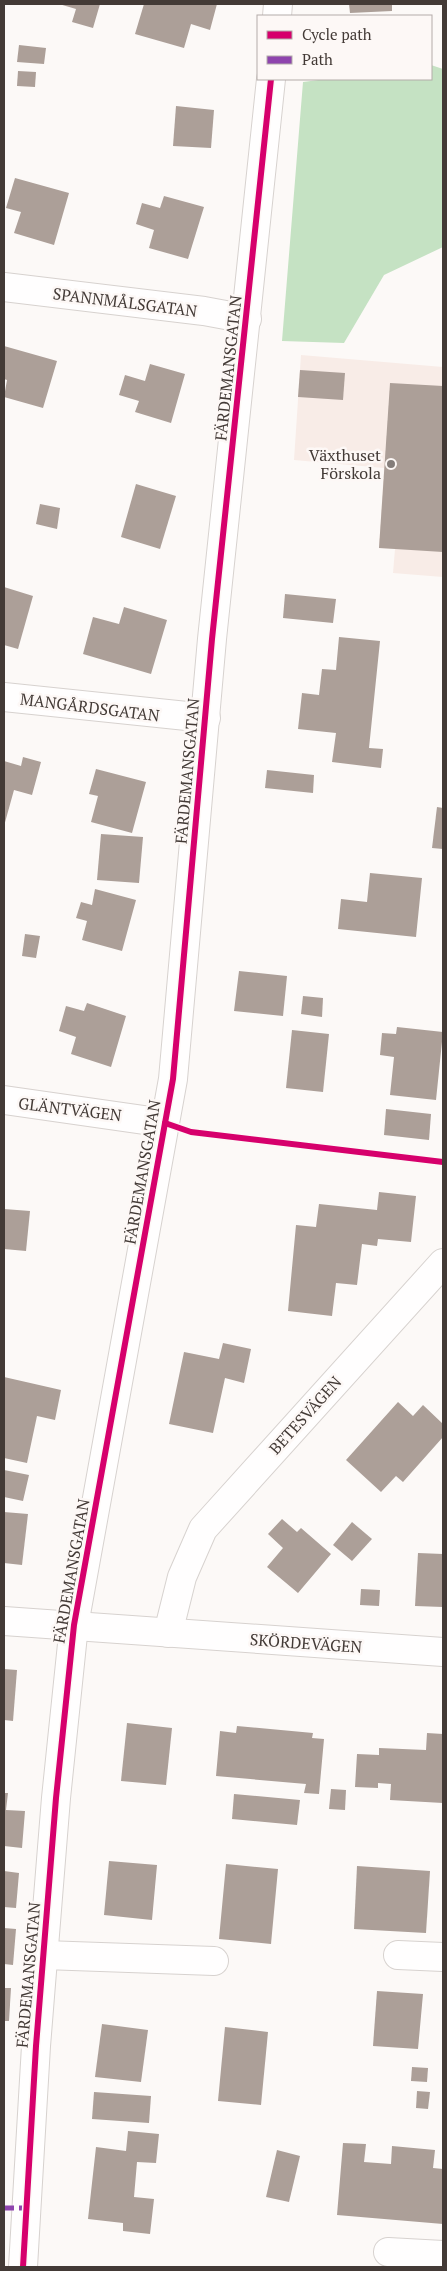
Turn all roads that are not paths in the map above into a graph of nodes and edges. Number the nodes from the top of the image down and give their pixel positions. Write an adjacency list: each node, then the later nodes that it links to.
1 (271, 80): 3 (street, FÄRDEMANSGATAN)
2 (4, 287): 3 (street, SPANNMÅLSGATAN)
3 (247, 319): 5 (street, FÄRDEMANSGATAN)
4 (4, 697): 5 (street, MANGÅRDSGATAN)
5 (206, 718): 7 (street, FÄRDEMANSGATAN)
6 (4, 1100): 7 (street, GLÄNTVÄGEN)
7 (165, 1123): 10 (street, FÄRDEMANSGATAN)
8 (443, 1263): 11 (street, BETESVÄGEN)
9 (4, 1621): 10 (street, SKÖRDEVÄGEN)
10 (74, 1625): 11 (street, SKÖRDEVÄGEN); 13 (street, FÄRDEMANSGATAN)
11 (168, 1633): 12 (street, SKÖRDEVÄGEN)
12 (443, 1652)
13 (44, 1955): 16 (street, FÄRDEMANSGATAN); 19 (street, FÄRDEMANSGATAN)
14 (398, 1955): 15 (street)
15 (443, 1957)
16 (214, 1960)
17 (388, 2252): 18 (street)
18 (443, 2255)
19 (23, 2267)

